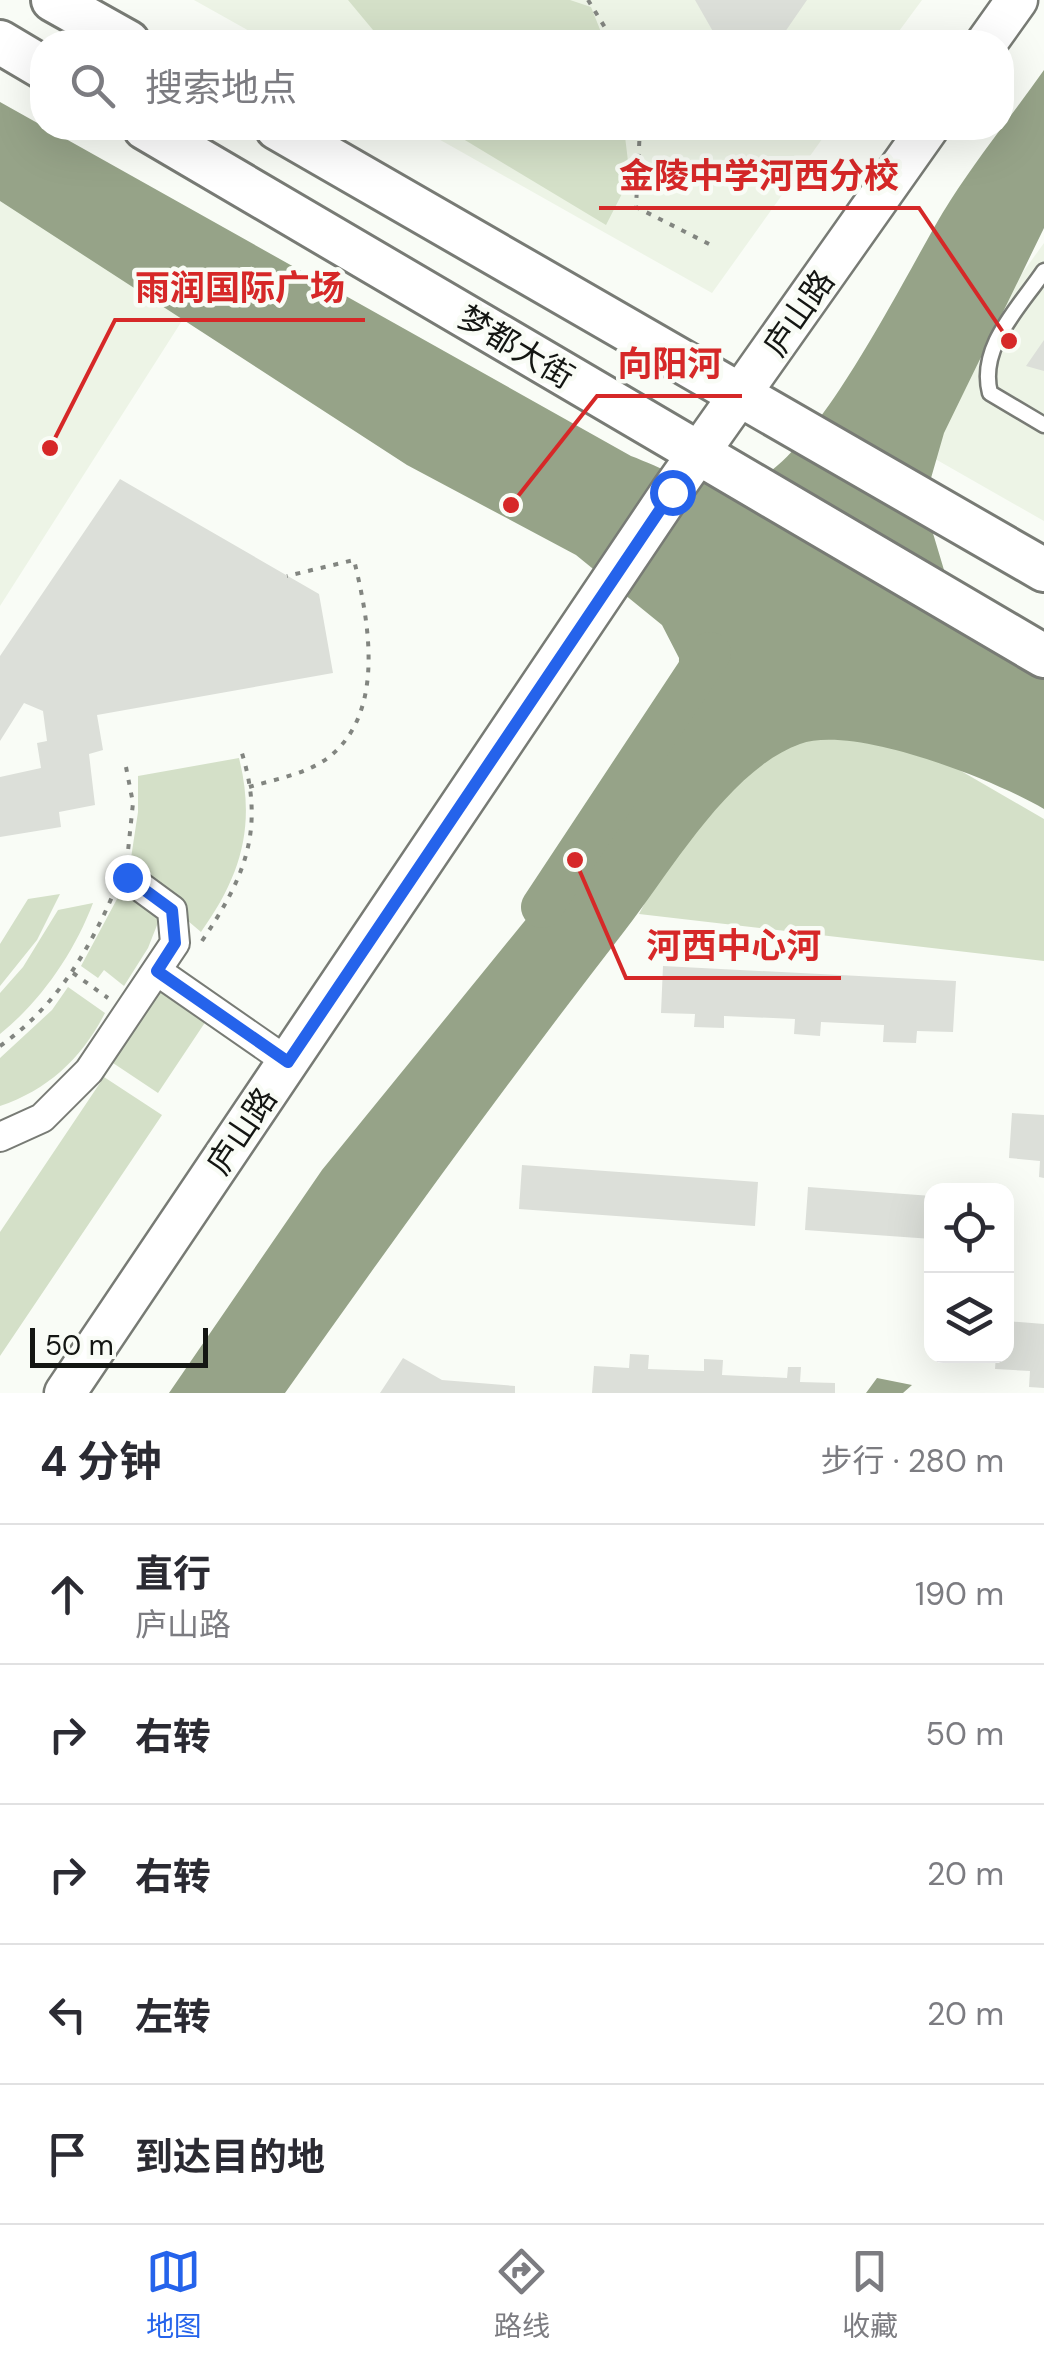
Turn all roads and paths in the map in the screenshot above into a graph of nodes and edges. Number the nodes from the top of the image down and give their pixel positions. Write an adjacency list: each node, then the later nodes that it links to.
1 (54, 0): 4 (main road)
2 (588, 0): 5 (path)
3 (1017, 0): 6 (main road)
4 (107, 30)
5 (607, 30)
6 (996, 30)
7 (0, 42): 8 (main road)
8 (30, 60)
9 (164, 140): 17 (main road, 梦都大街)
10 (298, 140): 15 (main road)
11 (639, 140): 13 (path)
12 (920, 140): 15 (main road, 庐山路)
13 (709, 244)
14 (1044, 272): 16 (lane)
15 (756, 403): 17 (main road, 庐山路); 18 (main road)
16 (1044, 426)
17 (714, 462): 20 (main road, 梦都大街); 29 (main road, 庐山路)
18 (1044, 570)
19 (287, 576): 23 (path)
20 (1044, 656)
21 (241, 750): 23 (path)
22 (126, 766): 24 (path)
23 (250, 787): 26 (path)
24 (122, 876): 25 (path); 26 (street)
25 (73, 973): 27 (path); 28 (path)
26 (166, 977): 27 (street); 29 (street)
27 (128, 1012): 30 (street)
28 (0, 1046)
29 (288, 1062): 31 (main road, 庐山路)
30 (0, 1137)
31 (65, 1393)

